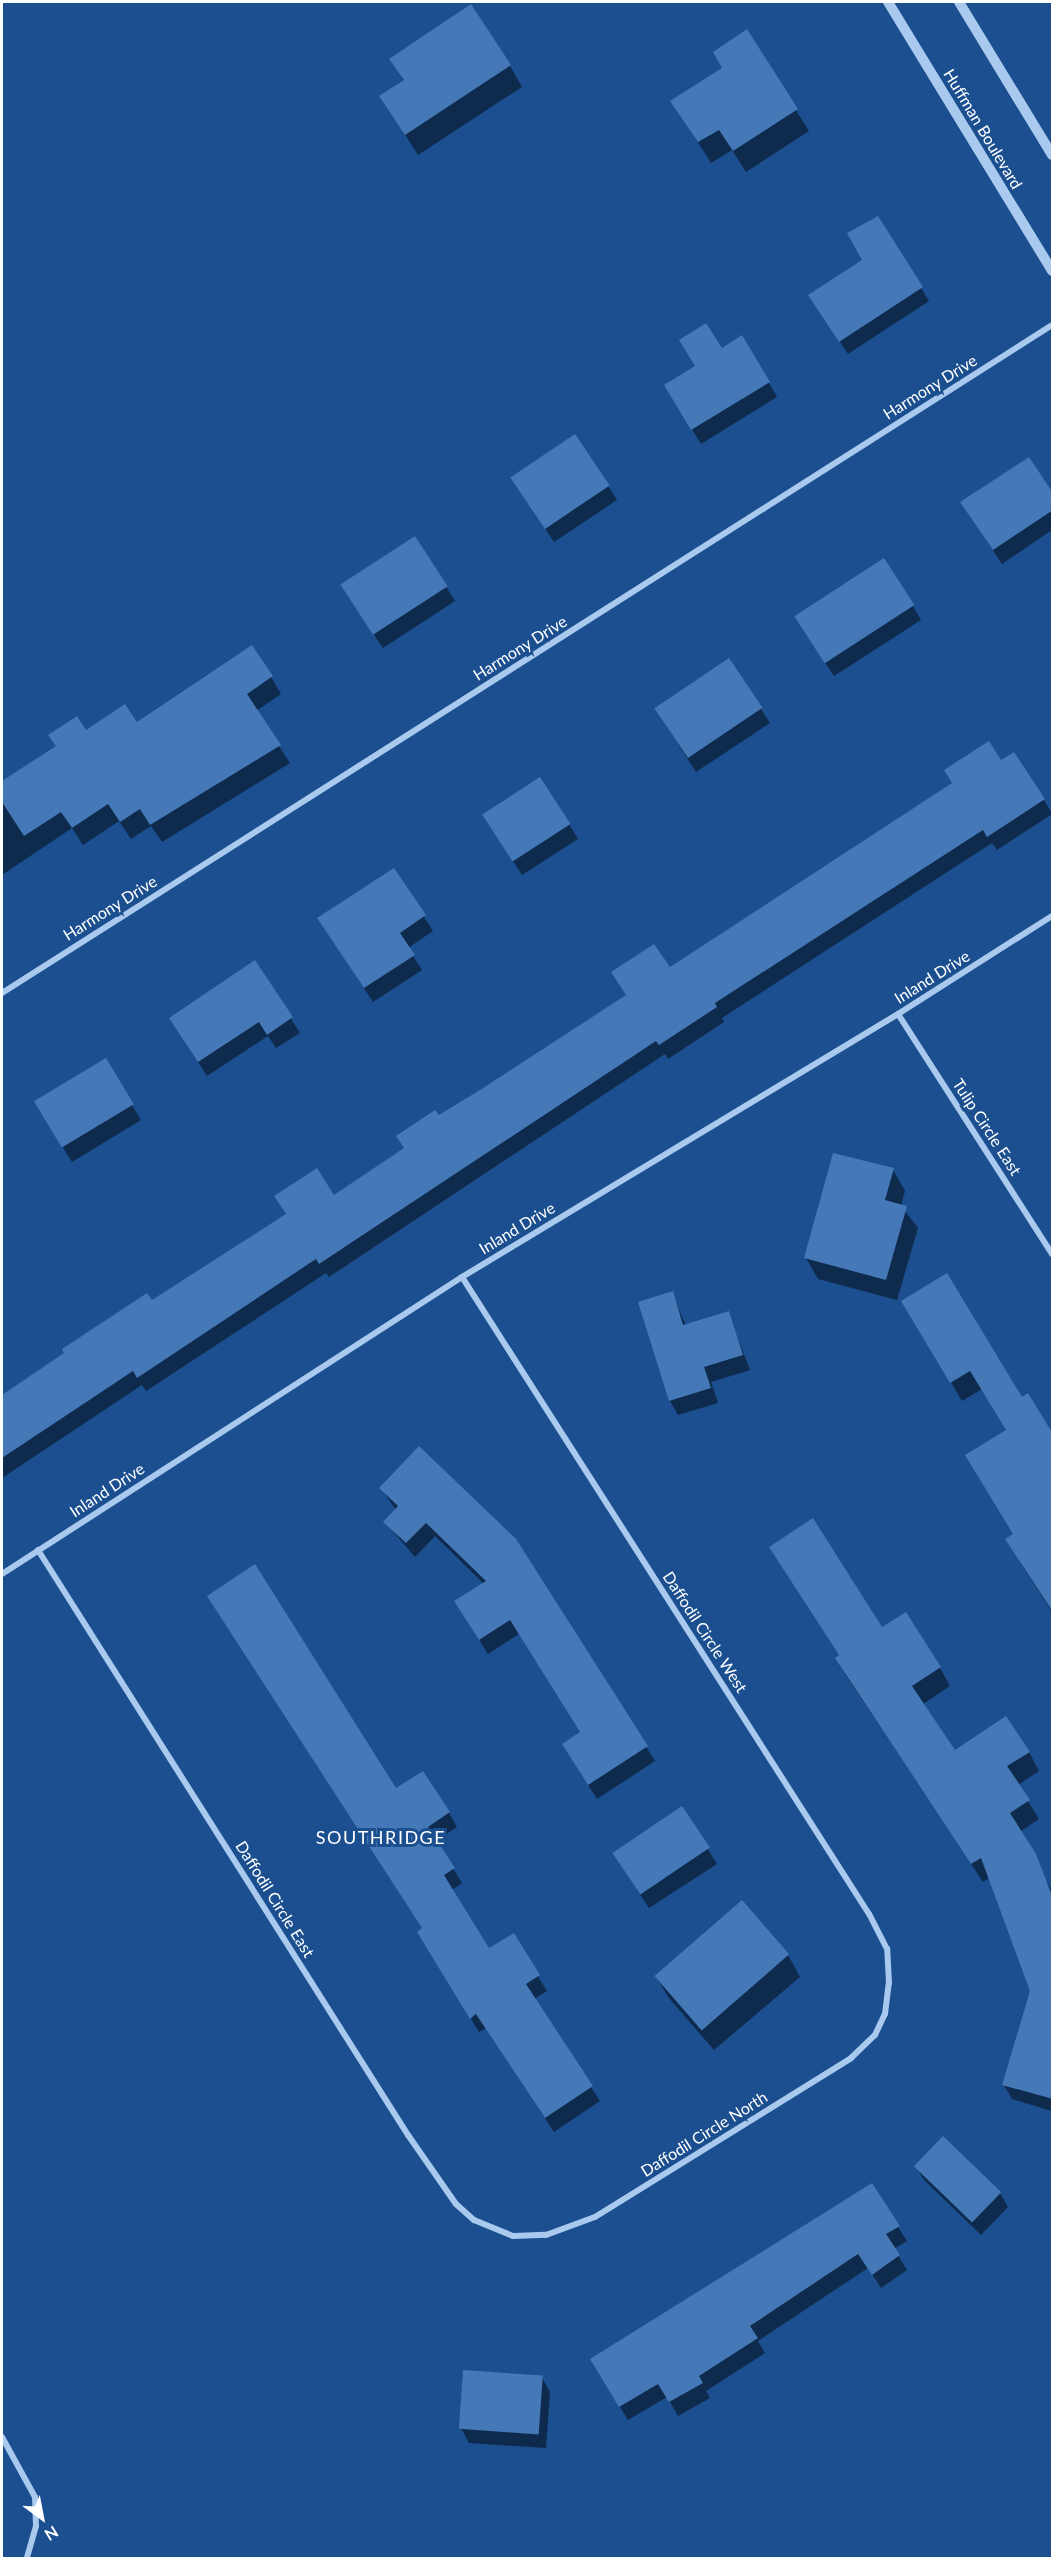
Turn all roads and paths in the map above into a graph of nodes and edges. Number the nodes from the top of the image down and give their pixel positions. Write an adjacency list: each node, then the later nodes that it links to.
1 (888, 2): 4 (street, Huffman Boulevard)
2 (959, 2): 3 (street)
3 (1053, 155)
4 (1053, 271)
5 (1053, 326): 7 (street, Harmony Drive)
6 (1053, 916): 8 (street, Inland Drive)
7 (2, 993)
8 (898, 1014): 9 (street, Tulip Circle East); 10 (street, Inland Drive)
9 (1053, 1254)
10 (462, 1277): 11 (street, Inland Drive); 13 (street, Daffodil Circle West)
11 (38, 1550): 12 (street, Inland Drive); 14 (street, Daffodil Circle East)
12 (2, 1574)
13 (885, 2014): 14 (street, Daffodil Circle North)
14 (513, 2236)
15 (2, 2437): 16 (street)
16 (27, 2559)

